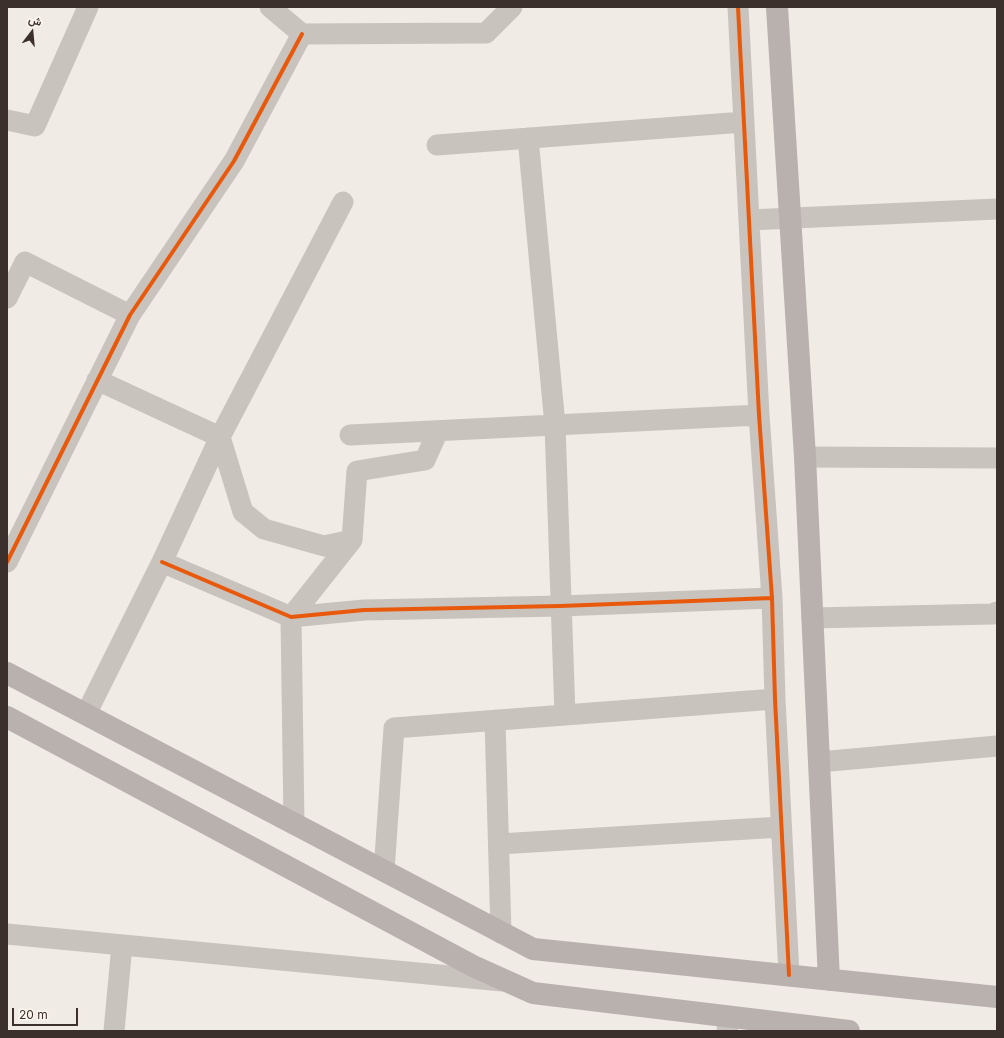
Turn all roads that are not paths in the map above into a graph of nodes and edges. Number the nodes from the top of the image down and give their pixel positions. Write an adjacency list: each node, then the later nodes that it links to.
1 (88, 7): 7 (street)
2 (270, 7): 6 (street)
3 (512, 7): 6 (street)
4 (738, 7): 8 (street)
5 (777, 7): 13 (main road)
6 (302, 34): 16 (street)
7 (7, 120)
8 (744, 122): 9 (street); 14 (street)
9 (528, 138): 10 (street); 19 (street)
10 (438, 145)
11 (343, 202): 22 (street)
12 (997, 209): 13 (street)
13 (790, 219): 14 (street); 23 (main road)
14 (749, 220): 18 (street)
15 (7, 298): 16 (street)
16 (130, 314): 17 (street)
17 (97, 380): 22 (street); 26 (street)
18 (760, 415): 19 (street); 28 (street)
19 (555, 425): 20 (street); 29 (street)
20 (438, 431): 21 (street); 25 (street)
21 (350, 435)
22 (220, 437): 25 (street); 27 (street)
23 (805, 457): 24 (street); 32 (main road)
24 (997, 458)
25 (352, 540): 31 (street)
26 (7, 562)
27 (162, 562): 31 (street); 35 (street)
28 (772, 598): 29 (street); 34 (street)
29 (560, 606): 31 (street); 36 (street)
30 (997, 612): 32 (street)
31 (291, 617): 41 (street)
32 (812, 618): 40 (main road)
33 (7, 673): 35 (main road)
34 (774, 699): 36 (street); 42 (street)
35 (86, 714): 41 (main road)
36 (565, 715): 38 (street)
37 (7, 717): 50 (main road)
38 (495, 720): 43 (street); 44 (street)
39 (997, 746): 40 (street)
40 (819, 762): 49 (main road)
41 (294, 824): 44 (main road)
42 (781, 827): 43 (street); 48 (street)
43 (499, 844): 45 (street)
44 (384, 871): 45 (main road)
45 (502, 933): 48 (main road)
46 (7, 934): 47 (street)
47 (122, 944): 50 (street); 54 (street)
48 (789, 975): 49 (main road)
49 (828, 980): 51 (main road)
50 (506, 981): 52 (main road)
51 (997, 997)
52 (728, 1024): 53 (main road)
53 (775, 1027): 55 (main road)
54 (114, 1031)
55 (849, 1031)

